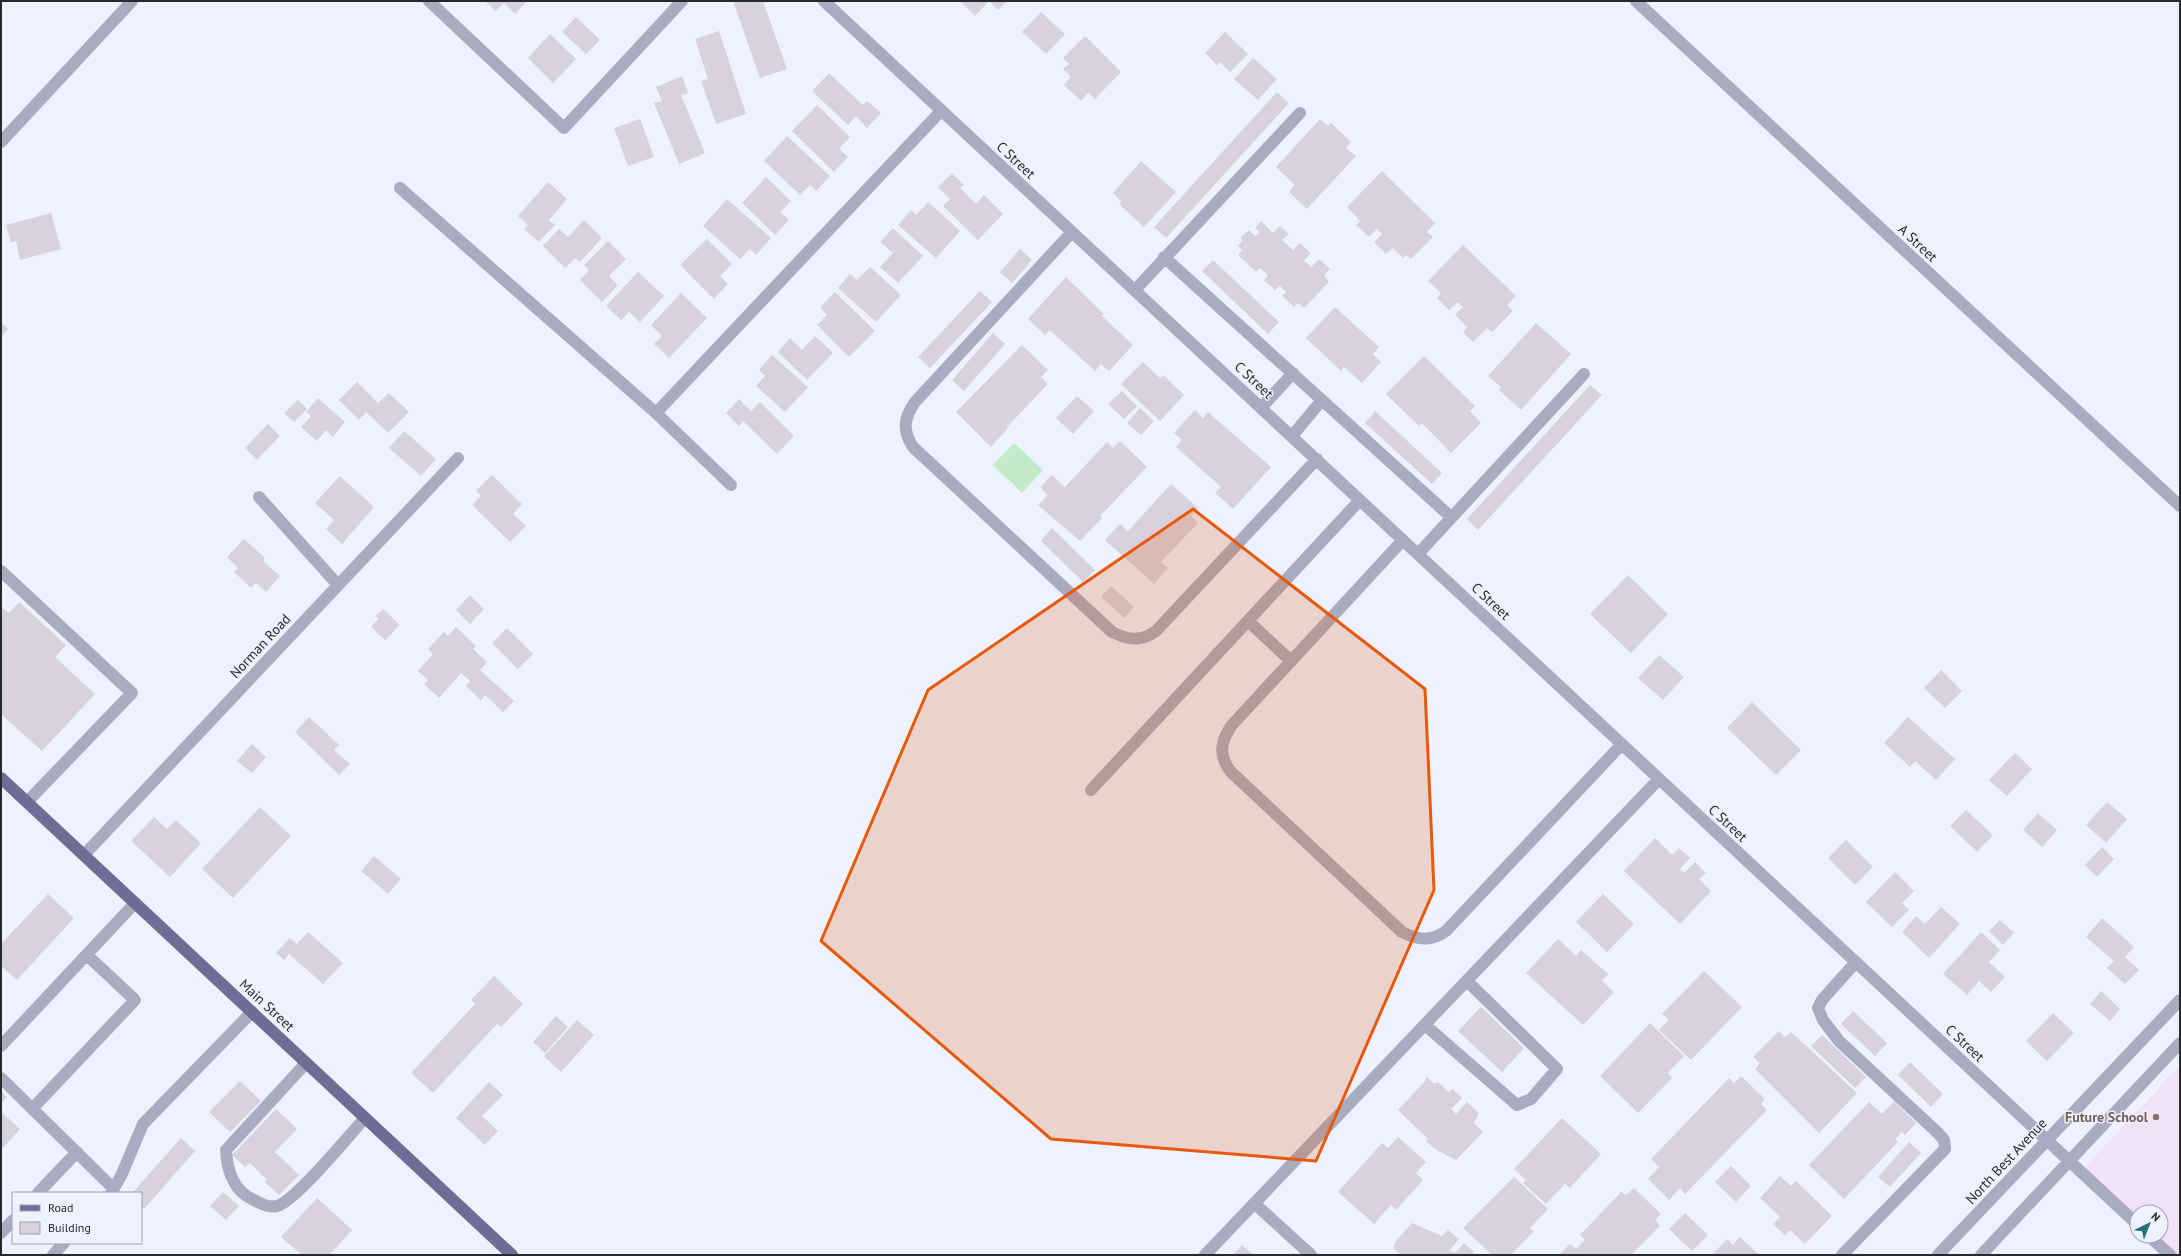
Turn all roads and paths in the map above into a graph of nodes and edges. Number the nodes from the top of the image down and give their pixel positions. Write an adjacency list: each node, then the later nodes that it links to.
1 (132, 1): 8 (street)
2 (429, 1): 3 (street)
3 (682, 1)
4 (824, 1): 6 (street, C Street)
5 (1636, 1): 24 (street, A Street)
6 (941, 110): 10 (street, C Street); 17 (street)
7 (1300, 113): 11 (street)
8 (1, 142)
9 (400, 188): 17 (street)
10 (1072, 232): 12 (street, C Street); 20 (street)
11 (1164, 257): 12 (street); 13 (street)
12 (1134, 290): 16 (street, C Street)
13 (1293, 373): 15 (street); 16 (street)
14 (1584, 374): 25 (street)
15 (1322, 400): 18 (street); 25 (street)
16 (1261, 408): 18 (street, C Street)
17 (656, 413): 21 (street)
18 (1292, 436): 20 (street, C Street)
19 (458, 458): 29 (street, Norman Road)
20 (1317, 459): 23 (street, C Street)
21 (731, 484)
22 (259, 497): 29 (street)
23 (1360, 500): 26 (street, C Street); 30 (street)
24 (2180, 506)
25 (1451, 518): 27 (street)
26 (1403, 540): 27 (street, C Street); 31 (street)
27 (1418, 554): 32 (street, C Street)
28 (1, 571): 36 (street)
29 (338, 586): 37 (street, Norman Road)
30 (1248, 621): 31 (street); 35 (street)
31 (1291, 661): 32 (street)
32 (1622, 744): 34 (street, C Street)
33 (1, 778): 36 (main road, Main Street)
34 (1659, 779): 40 (street, C Street); 41 (street)
35 (1091, 790)
36 (27, 802): 37 (main road, Main Street)
37 (84, 854): 38 (main road, Main Street)
38 (135, 903): 39 (street); 43 (main road, Main Street)
39 (86, 955): 46 (street); 49 (street)
40 (1856, 962): 51 (street, C Street); 66 (street)
41 (1467, 981): 44 (street); 44 (street)
42 (2180, 1000): 51 (street, North Best Avenue)
43 (252, 1012): 47 (main road, Main Street); 54 (street)
44 (1425, 1025): 56 (street)
45 (2180, 1043): 53 (street)
46 (1, 1046)
47 (306, 1063): 50 (main road, Main Street); 50 (street)
48 (1, 1078): 49 (street)
49 (33, 1108): 52 (street)
50 (365, 1118): 63 (main road, Main Street)
51 (2046, 1140): 53 (street, C Street); 67 (street, North Best Avenue)
52 (77, 1152): 54 (street); 55 (street)
53 (2070, 1162): 57 (street, C Street); 68 (street)
54 (113, 1191)
55 (39, 1192)
56 (1254, 1203): 64 (street); 65 (street)
57 (2129, 1217)
58 (12, 1221): 59 (street)
59 (1, 1233)
60 (63, 1244): 62 (street)
61 (2158, 1244): 69 (street)
62 (53, 1255)
63 (512, 1255)
64 (1205, 1255)
65 (1311, 1255)
66 (1842, 1255)
67 (1938, 1255)
68 (1981, 1255)
69 (2170, 1255)

